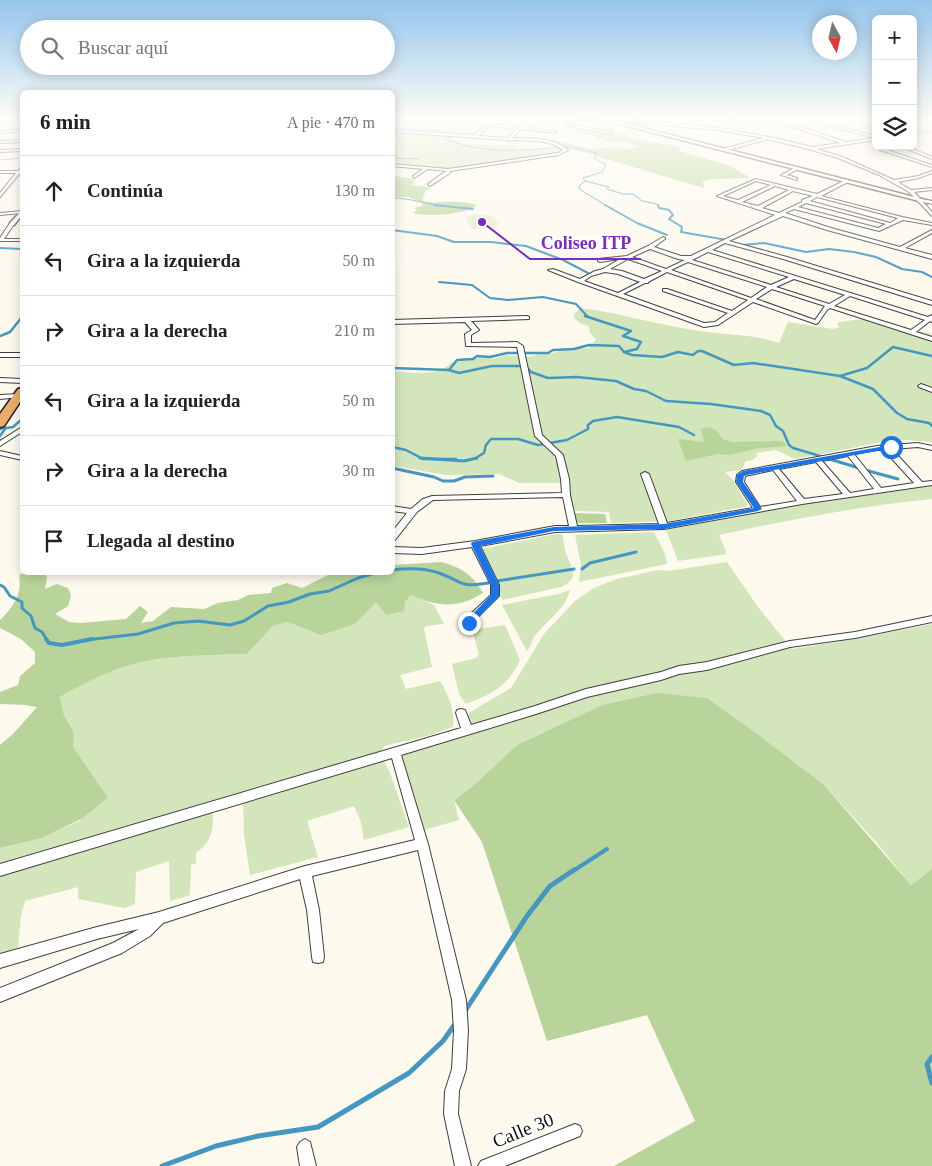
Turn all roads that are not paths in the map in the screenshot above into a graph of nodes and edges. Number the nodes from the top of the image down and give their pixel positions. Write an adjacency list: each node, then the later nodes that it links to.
1 (19, 173): 13 (street)
2 (419, 173): 8 (street)
3 (447, 173): 14 (street)
4 (786, 173): 9 (street)
5 (818, 173): 10 (street)
6 (876, 173): 11 (street)
7 (928, 173): 11 (street)
8 (414, 177)
9 (796, 180)
10 (847, 181): 19 (street); 21 (street)
11 (893, 181): 18 (street)
12 (0, 184): 13 (street)
13 (9, 184): 20 (street)
14 (430, 185)
15 (775, 185): 17 (street); 23 (street); 23 (street)
16 (932, 189): 18 (street)
17 (794, 190): 19 (street); 26 (street)
18 (909, 191): 21 (street)
19 (817, 195): 22 (street); 33 (street)
20 (0, 196)
21 (919, 199): 24 (street); 27 (street)
22 (804, 201): 25 (street); 36 (street)
23 (738, 202): 26 (street)
24 (930, 202): 27 (street)
25 (793, 207): 31 (street); 36 (street)
26 (758, 208): 31 (street)
27 (930, 209): 32 (street)
28 (20, 212): 29 (street)
29 (0, 214)
30 (20, 214): 34 (street)
31 (781, 215): 41 (street); 43 (street)
32 (932, 216)
33 (902, 218): 36 (street); 37 (street)
34 (9, 224): 35 (street); 40 (street)
35 (20, 224)
36 (890, 224)
37 (932, 224)
38 (932, 231): 43 (street)
39 (663, 238): 42 (street)
40 (20, 240)
41 (728, 241): 44 (street); 49 (street)
42 (650, 247): 45 (street); 47 (street)
43 (901, 248): 46 (street)
44 (708, 250): 47 (street); 53 (street)
45 (628, 257): 48 (street); 50 (street); 52 (street)
46 (932, 257)
47 (689, 259): 52 (street); 56 (street)
48 (600, 260)
49 (811, 267): 53 (street); 61 (street)
50 (606, 269): 54 (street); 55 (street)
51 (551, 270): 54 (street)
52 (667, 271): 55 (street); 60 (street)
53 (794, 277): 56 (street); 59 (street)
54 (580, 281): 58 (street)
55 (646, 282): 58 (street)
56 (771, 287): 60 (street); 62 (street)
57 (665, 290): 63 (street)
58 (619, 294): 63 (street)
59 (848, 295): 62 (street); 65 (street)
60 (753, 299): 62 (street); 63 (street)
61 (932, 303)
62 (830, 306): 68 (street)
63 (732, 313)
64 (527, 318): 66 (street)
65 (931, 319): 68 (street)
66 (468, 321): 67 (street); 94 (street)
67 (395, 322)
68 (912, 332): 69 (street)
69 (932, 339)
70 (0, 355): 71 (street)
71 (20, 355)
72 (0, 380): 73 (street)
73 (20, 381)
74 (921, 386): 75 (street)
75 (932, 390)
76 (20, 394): 78 (street)
77 (20, 395): 79 (highway)
78 (0, 398)
79 (0, 423)
80 (20, 430): 81 (street)
81 (0, 444)
82 (886, 447): 83 (street); 85 (street); 91 (street)
83 (932, 448)
84 (0, 453): 86 (street)
85 (850, 454): 87 (street); 92 (street)
86 (20, 458)
87 (818, 460): 88 (street); 93 (street)
88 (774, 467): 95 (street); 97 (street)
89 (645, 474): 99 (street)
90 (932, 482): 91 (street)
91 (919, 484): 92 (street)
92 (879, 490): 93 (street)
93 (847, 494): 95 (street)
94 (566, 495): 98 (street); 100 (street)
95 (802, 502): 97 (street)
96 (395, 509): 98 (street)
97 (758, 509): 99 (street)
98 (412, 512): 101 (street)
99 (664, 526): 100 (street)
100 (572, 528): 102 (street)
101 (395, 534)
102 (475, 544): 103 (street); 105 (street)
103 (395, 550)
104 (932, 619): 107 (street)
105 (464, 625)
106 (461, 713): 107 (street)
107 (467, 730): 108 (street)
108 (395, 751): 109 (street); 110 (street)
109 (422, 844): 111 (street); 119 (street)
110 (0, 870)
111 (305, 872): 112 (street); 113 (street)
112 (159, 918): 114 (street); 115 (street)
113 (318, 958)
114 (0, 961)
115 (0, 995)
116 (575, 1131): 120 (street, Calle 30)
117 (305, 1148): 118 (street)
118 (308, 1166)
119 (463, 1166)
120 (486, 1166)

